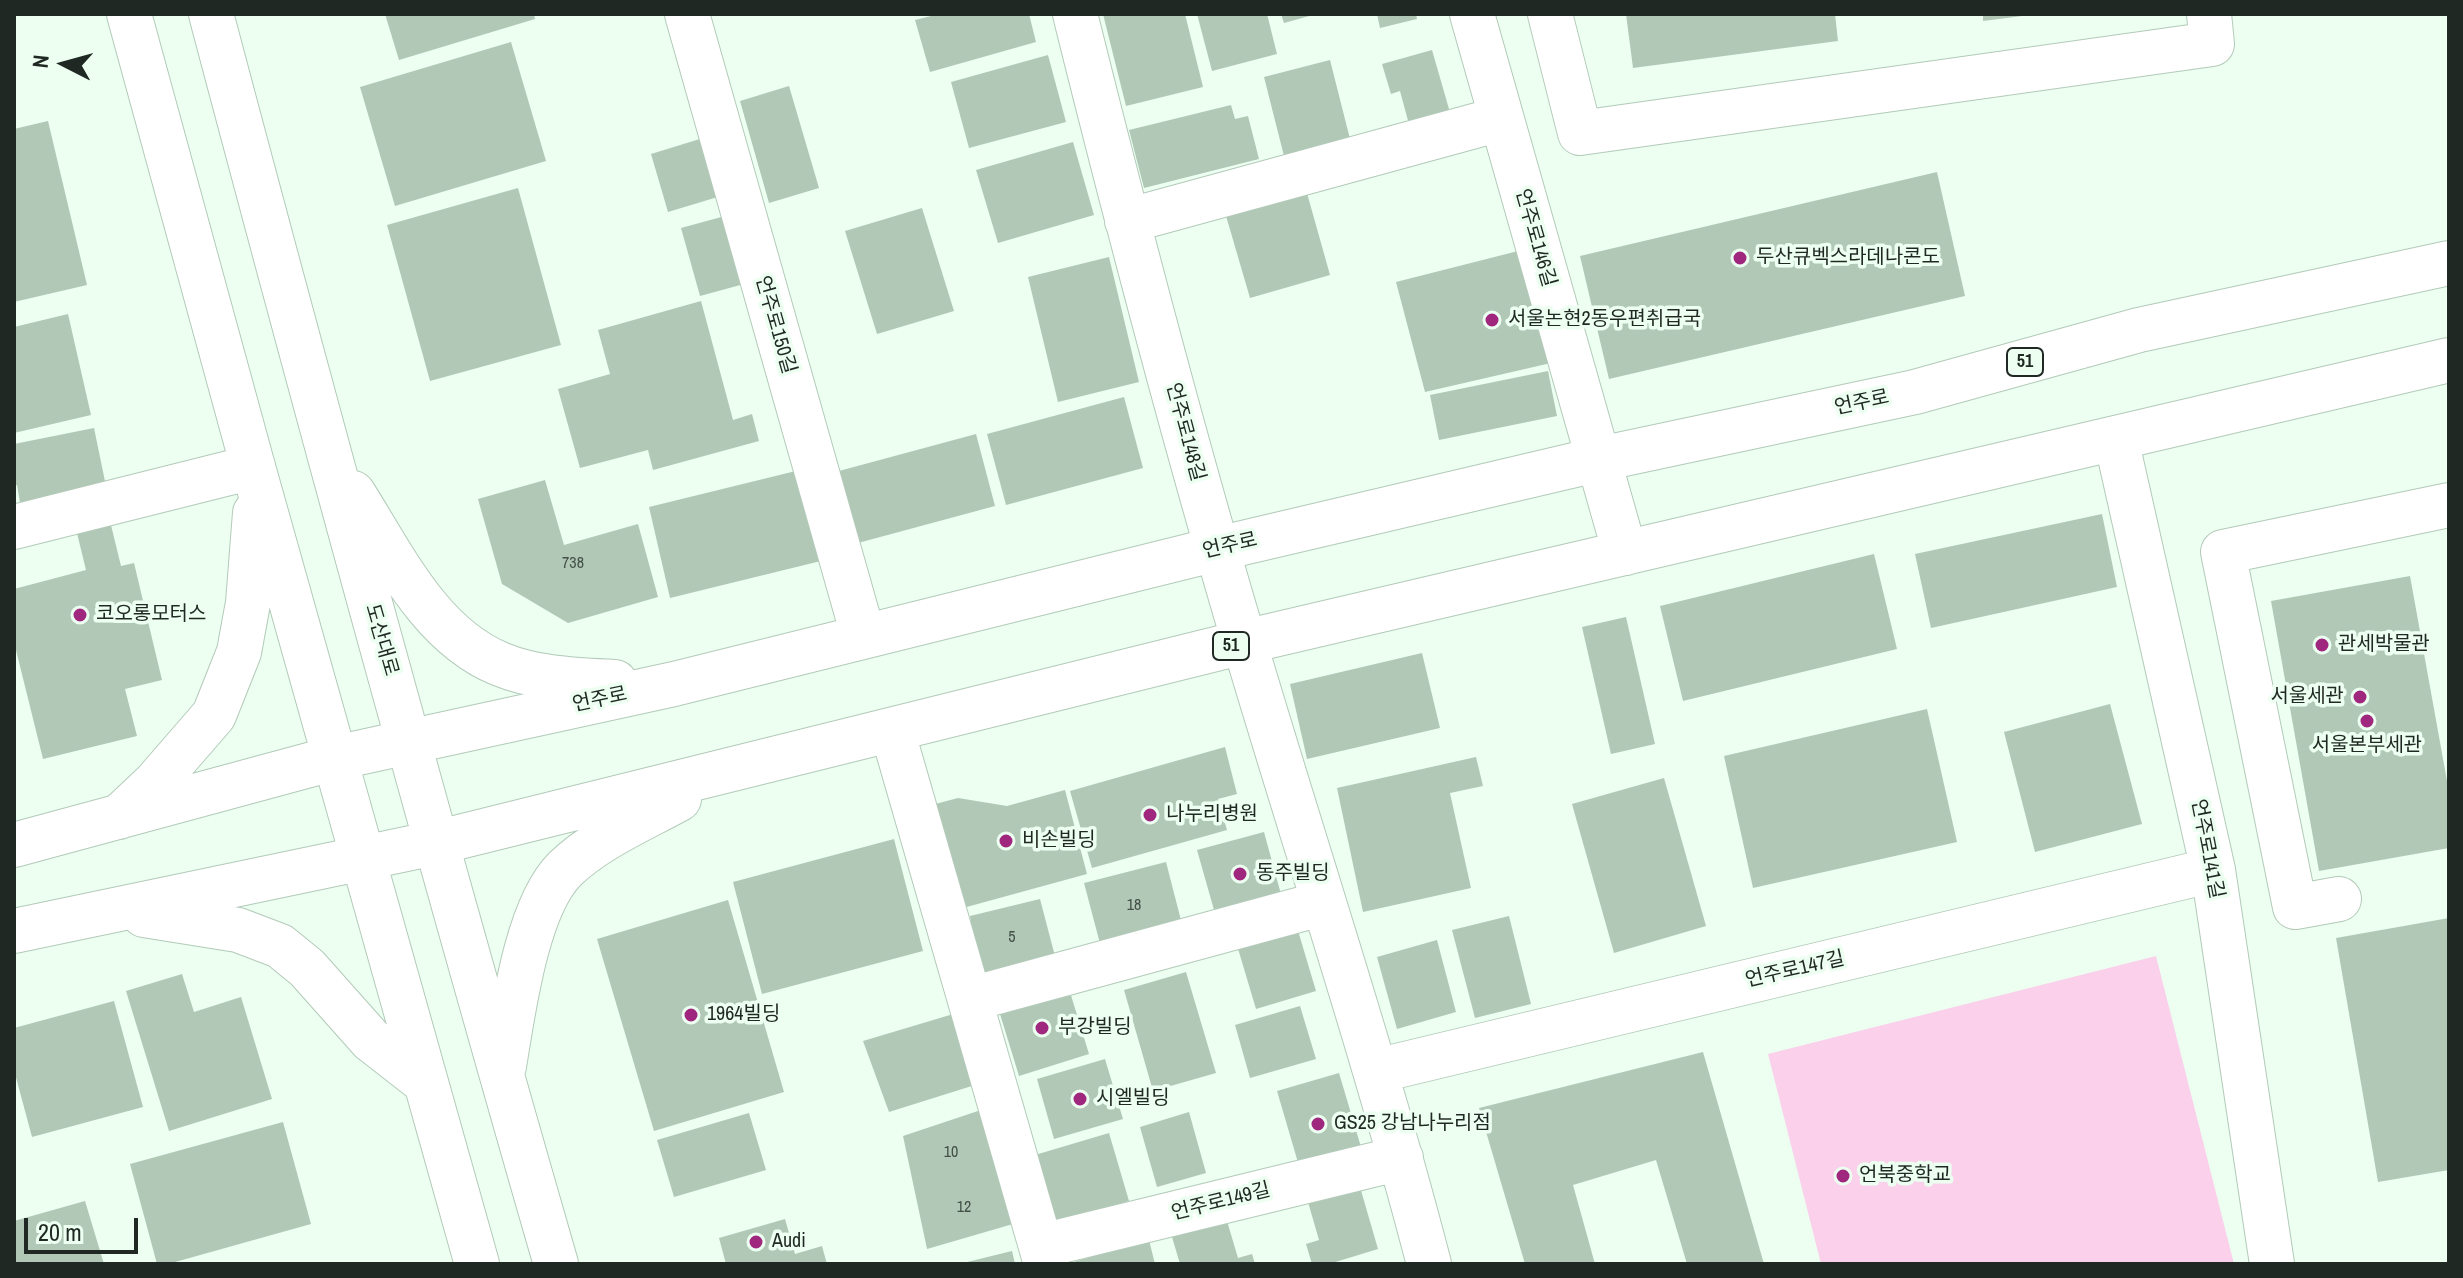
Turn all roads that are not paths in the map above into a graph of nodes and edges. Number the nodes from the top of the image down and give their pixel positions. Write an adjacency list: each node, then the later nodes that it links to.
1 (129, 14): 15 (main road)
2 (211, 14): 13 (main road, 도산대로)
3 (687, 14): 20 (main road, 언주로150길)
4 (1075, 14): 9 (main road, 언주로148길)
5 (1472, 14): 8 (main road, 언주로146길)
6 (1550, 14): 7 (main road)
7 (2209, 14)
8 (1500, 119): 9 (main road); 14 (main road, 언주로146길)
9 (1127, 221): 18 (main road, 언주로148길)
10 (2449, 263): 14 (main road, 언주로 / 51)
11 (2449, 360): 12 (main road, 51)
12 (2116, 439): 19 (main road, 51); 31 (main road, 언주로141길)
13 (328, 454): 22 (main road); 24 (main road, 도산대로)
14 (1600, 459): 18 (main road, 언주로 / 51); 19 (main road, 언주로146길)
15 (255, 473): 17 (main road); 25 (main road); 27 (main road)
16 (2449, 505): 32 (main road)
17 (14, 527)
18 (1217, 549): 20 (main road, 언주로 / 51); 21 (main road, 언주로148길)
19 (1625, 553): 21 (main road, 51)
20 (863, 635): 22 (main road, 언주로 / 51)
21 (1244, 642): 23 (main road, 51); 33 (main road)
22 (674, 684): 24 (main road, 언주로 / 51)
23 (892, 730): 26 (main road, 51); 36 (main road, 언주로149길)
24 (409, 741): 25 (main road, 언주로 / 51); 28 (main road, 도산대로)
25 (335, 758): 27 (main road, 언주로 / 51); 30 (main road)
26 (730, 770): 28 (main road, 51); 38 (main road)
27 (115, 820): 29 (main road, 언주로 / 51)
28 (435, 843): 30 (main road, 51); 38 (main road, 도산대로)
29 (14, 845)
30 (362, 857): 34 (main road, 51); 39 (main road)
31 (2213, 870): 37 (main road, 언주로147길); 45 (main road, 언주로141길)
32 (2339, 899)
33 (1324, 903): 36 (main road); 37 (main road)
34 (110, 911): 35 (main road, 51); 39 (main road)
35 (14, 931)
36 (971, 999): 41 (main road, 언주로149길)
37 (1376, 1071): 40 (main road)
38 (502, 1076): 43 (main road, 도산대로)
39 (426, 1083): 42 (main road)
40 (1401, 1158): 41 (main road, 언주로149길); 44 (main road)
41 (1044, 1255)
42 (477, 1264)
43 (556, 1264)
44 (1429, 1264)
45 (2272, 1264)

